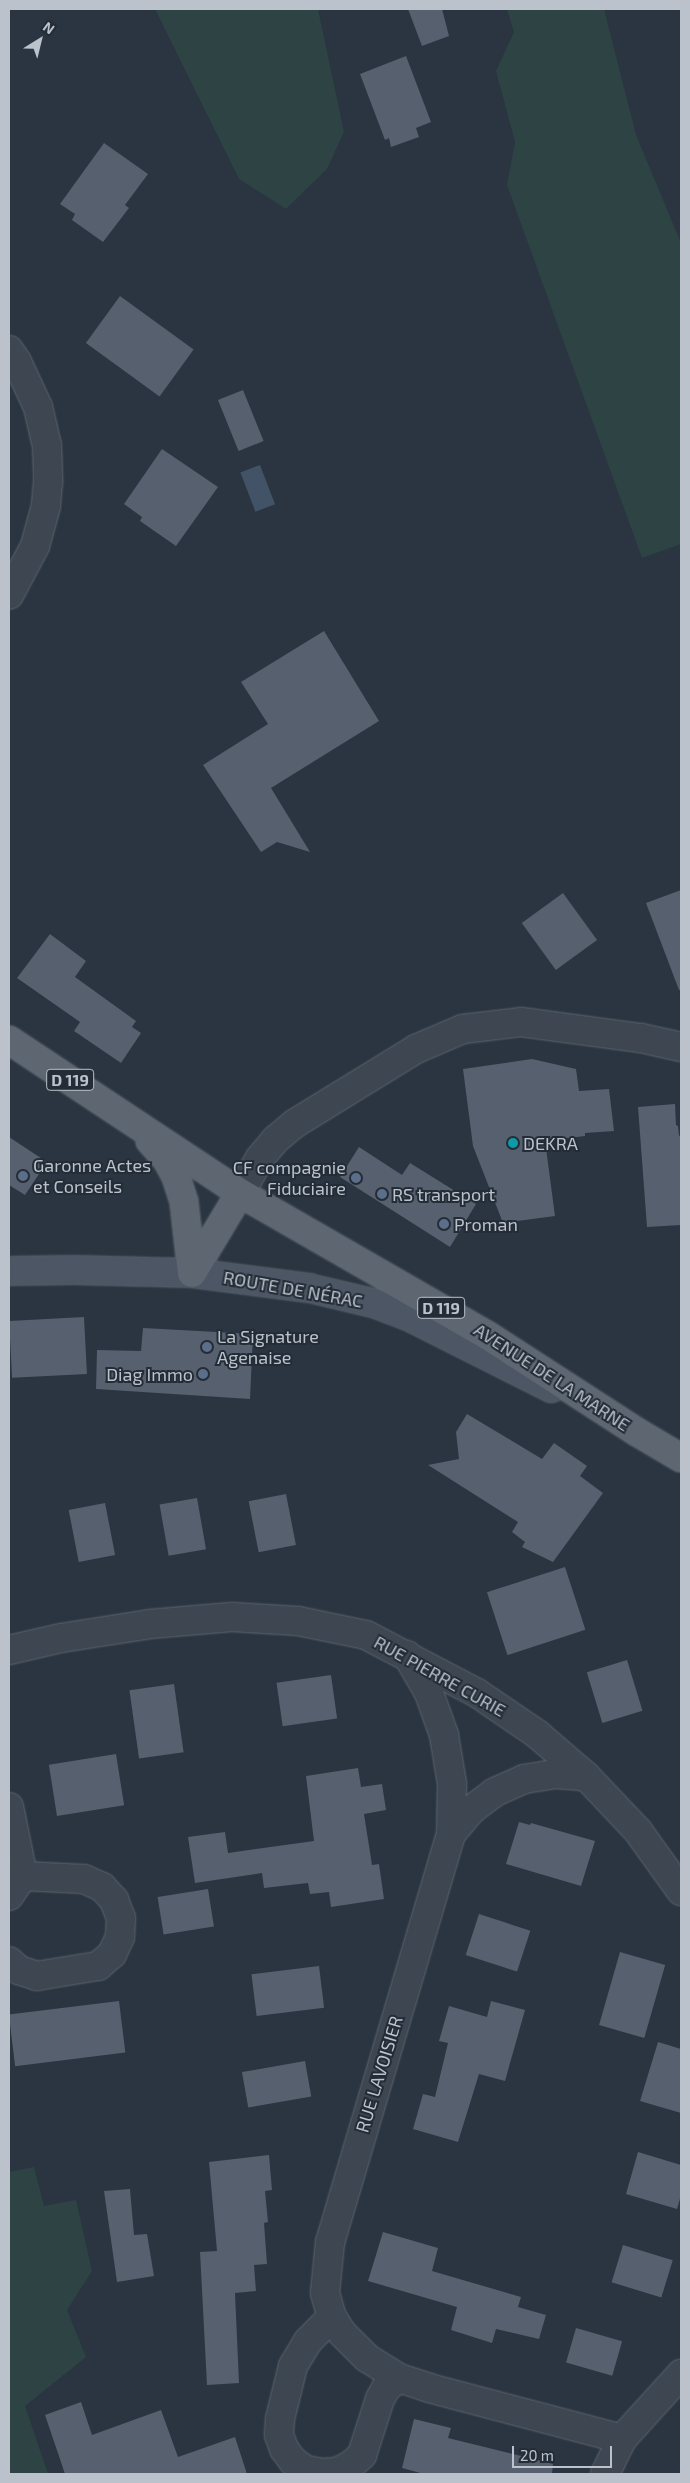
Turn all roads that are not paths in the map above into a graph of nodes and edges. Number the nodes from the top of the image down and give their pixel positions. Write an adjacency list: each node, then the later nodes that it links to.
1 (9, 350): 2 (street)
2 (9, 595)
3 (9, 1040): 5 (main road, D 119)
4 (681, 1046): 6 (street)
5 (131, 1120): 6 (main road, D 119); 8 (main road, D 119)
6 (240, 1193): 8 (main road); 9 (main road, AVENUE DE LA MARNE / D 119)
7 (9, 1272): 8 (main road, ROUTE DE NÉRAC)
8 (192, 1273): 9 (main road, ROUTE DE NÉRAC)
9 (637, 1432): 10 (main road, AVENUE DE LA MARNE)
10 (681, 1458)
11 (9, 1650): 12 (street, RUE PIERRE CURIE)
12 (407, 1655): 13 (street, RUE PIERRE CURIE); 15 (street, RUE LAVOISIER)
13 (586, 1776): 15 (street, RUE LAVOISIER); 17 (street, RUE PIERRE CURIE)
14 (9, 1807): 16 (street)
15 (451, 1834): 19 (street, RUE LAVOISIER)
16 (16, 1886): 18 (street)
17 (681, 1891)
18 (9, 1960)
19 (332, 2317): 21 (street, RUE LAVOISIER); 21 (street)
20 (681, 2374): 22 (street)
21 (399, 2378): 22 (street, RUE LAVOISIER)
22 (622, 2439): 23 (street)
23 (605, 2474)

